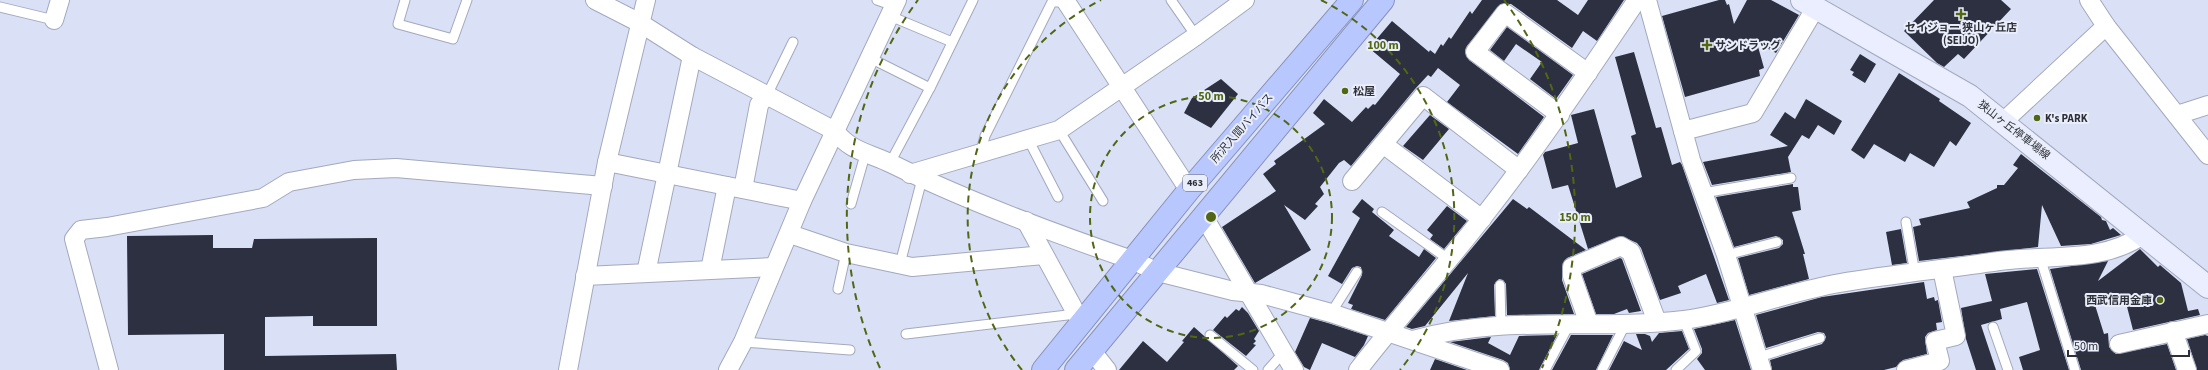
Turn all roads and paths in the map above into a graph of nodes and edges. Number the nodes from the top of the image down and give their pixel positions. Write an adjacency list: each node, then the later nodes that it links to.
1 (60, 0): 19 (street)
2 (405, 0): 3 (lane)
3 (467, 0)
4 (595, 0): 20 (street)
5 (646, 0): 20 (street)
6 (877, 0): 18 (lane)
7 (973, 0): 24 (lane)
8 (1171, 0): 22 (lane)
9 (1245, 0): 22 (street)
10 (1352, 0): 52 (highway, 所沢入間バイパス / 463)
11 (1384, 0): 59 (highway, 463)
12 (1638, 0): 27 (street)
13 (1647, 0): 37 (street)
14 (1067, 1): 29 (street); 40 (lane)
15 (2092, 1): 21 (street)
16 (1809, 4): 34 (main road, 狭山ヶ丘停車場線); 37 (street)
17 (0, 7): 19 (lane)
18 (894, 7): 24 (lane); 26 (street)
19 (54, 20)
20 (640, 23): 25 (street); 43 (street)
21 (2106, 26): 33 (street); 34 (street)
22 (1196, 36): 29 (street)
23 (793, 42): 30 (lane)
24 (952, 42): 28 (lane)
25 (692, 56): 30 (street); 46 (street)
26 (870, 58): 28 (lane); 36 (street)
27 (1588, 73): 32 (street); 32 (street)
28 (930, 88): 44 (lane)
29 (1122, 88): 35 (street); 52 (street)
30 (764, 96): 36 (street); 51 (street)
31 (2208, 105): 33 (street)
32 (1560, 115): 45 (street)
33 (2178, 115): 42 (street)
34 (2004, 122): 64 (main road, 狭山ヶ丘停車場線)
35 (1059, 130): 38 (street); 56 (lane)
36 (835, 131): 41 (street); 55 (street)
37 (1683, 131): 53 (street)
38 (1028, 139): 40 (street); 54 (lane)
39 (1383, 144): 45 (street); 49 (street); 60 (street)
40 (981, 151): 47 (street)
41 (865, 155): 44 (street); 57 (lane)
42 (2208, 155)
43 (607, 162): 46 (street); 50 (street)
44 (890, 163): 47 (street)
45 (1519, 170): 60 (street)
46 (668, 174): 51 (street); 78 (street)
47 (916, 177): 61 (street); 72 (lane)
48 (1791, 178): 53 (lane)
49 (1352, 181)
50 (603, 186): 80 (street); 109 (street)
51 (735, 188): 55 (street); 74 (street)
52 (1189, 190): 71 (highway, 所沢入間バイパス / 463)
53 (1703, 193): 68 (street)
54 (1058, 196)
55 (802, 201): 63 (street)
56 (1103, 201)
57 (851, 204)
58 (1382, 212): 70 (lane)
59 (1204, 217): 76 (highway, 463); 84 (street)
60 (1482, 219): 70 (street)
61 (1026, 221): 67 (street); 71 (street)
62 (1906, 222): 79 (lane)
63 (790, 234): 66 (street); 73 (street)
64 (2144, 234): 69 (street); 82 (main road, 狭山ヶ丘停車場線)
65 (1777, 242): 68 (lane)
66 (846, 253): 72 (street); 83 (lane)
67 (1044, 255): 72 (street); 87 (street)
68 (1726, 255): 85 (street)
69 (2040, 257): 75 (street); 125 (lane)
70 (1448, 259): 97 (street)
71 (1132, 260): 76 (street); 87 (highway, 所沢入間バイパス / 463)
72 (900, 264)
73 (773, 267): 74 (street); 102 (street)
74 (710, 270): 78 (street)
75 (1942, 270): 79 (street); 108 (street)
76 (1158, 272): 84 (street); 105 (highway, 463)
77 (1357, 272): 86 (lane)
78 (646, 273): 80 (street)
79 (1915, 274): 85 (street)
80 (585, 276): 110 (street)
81 (1500, 286): 94 (lane)
82 (2208, 286)
83 (838, 289)
84 (1248, 293): 86 (street); 106 (street)
85 (1744, 308): 88 (street); 107 (street)
86 (1331, 313): 97 (street)
87 (1079, 319): 98 (lane); 112 (highway, 所沢入間バイパス / 463)
88 (1684, 320): 89 (street); 122 (lane)
89 (1657, 322): 90 (street); 91 (street)
90 (1589, 324): 91 (street); 93 (street)
91 (1626, 324): 121 (lane)
92 (2208, 324): 96 (street)
93 (1568, 325): 94 (street); 120 (lane)
94 (1501, 326): 101 (street)
95 (1993, 327): 124 (lane)
96 (2173, 331): 103 (street); 126 (street)
97 (1387, 332): 101 (street); 118 (street)
98 (906, 334)
99 (1210, 335): 115 (lane)
100 (1820, 338): 107 (lane)
101 (1412, 340): 119 (street)
102 (743, 342): 104 (lane); 111 (street)
103 (2119, 344)
104 (850, 350)
105 (1092, 351): 113 (highway, 463); 114 (street)
106 (1283, 353): 116 (lane); 117 (street)
107 (1761, 364)
108 (1941, 365): 123 (street)
109 (108, 370)
110 (568, 370)
111 (728, 370)
112 (1044, 370)
113 (1076, 370)
114 (1107, 370)
115 (1253, 370)
116 (1268, 370)
117 (1294, 370)
118 (1358, 370)
119 (1500, 370)
120 (1545, 370)
121 (1602, 370)
122 (1676, 370)
123 (1906, 370)
124 (2008, 370)
125 (2075, 370)
126 (2187, 370)

